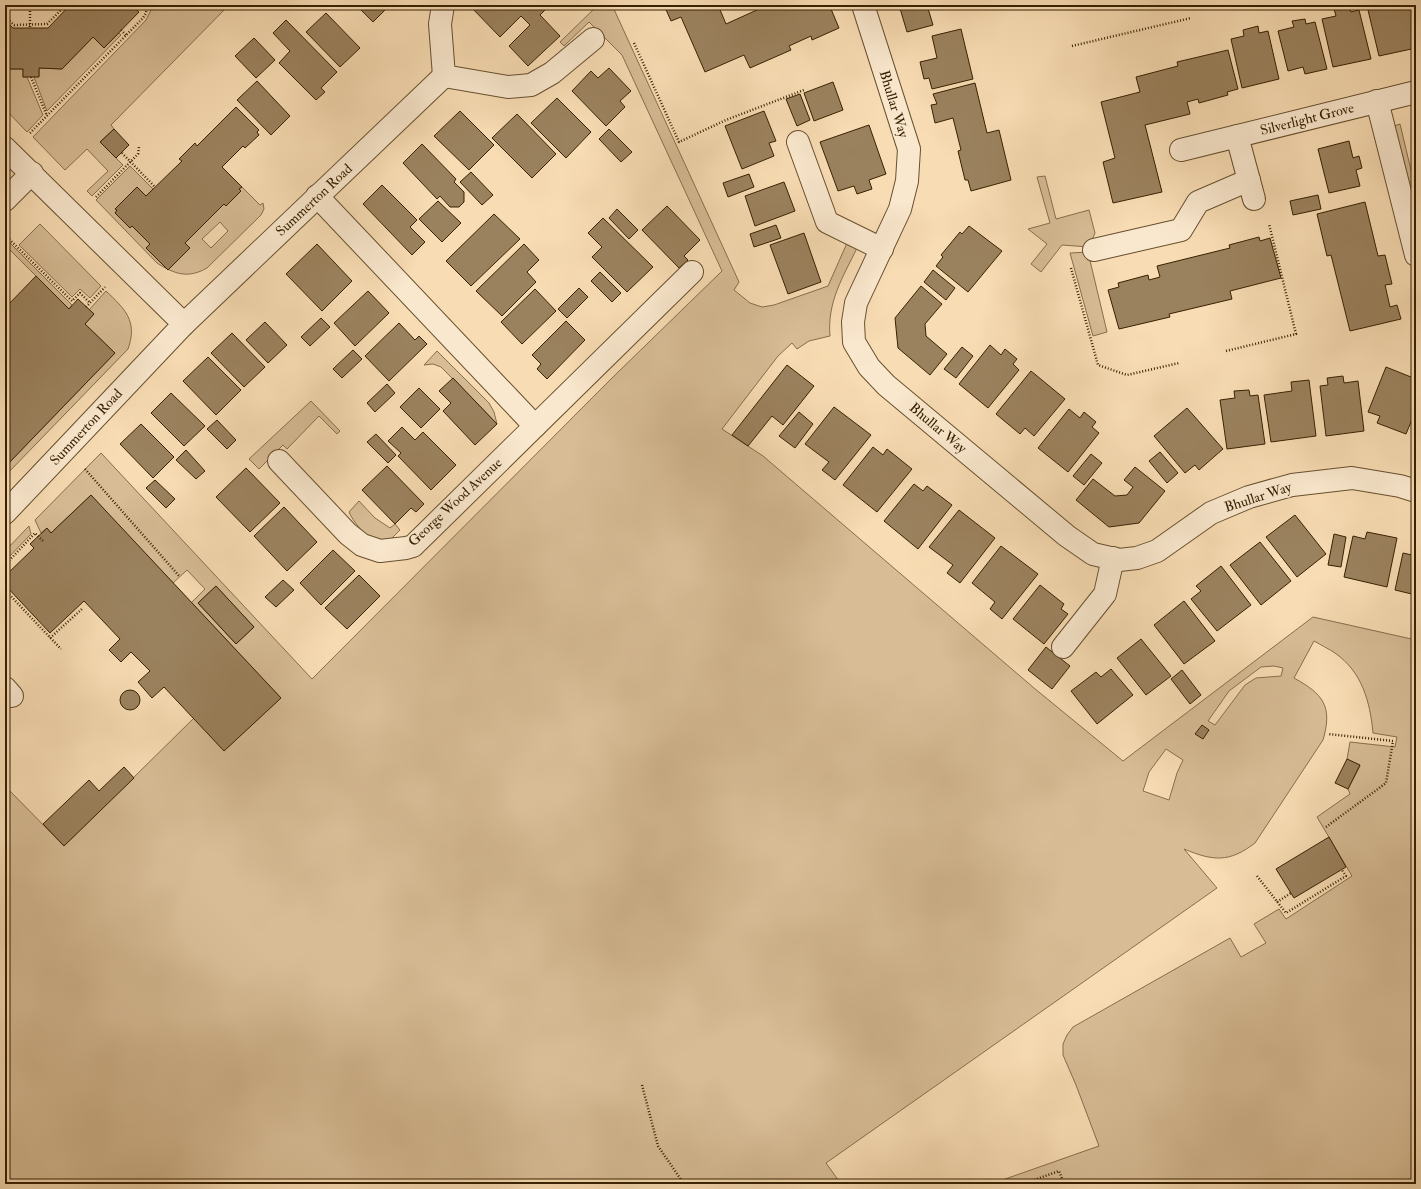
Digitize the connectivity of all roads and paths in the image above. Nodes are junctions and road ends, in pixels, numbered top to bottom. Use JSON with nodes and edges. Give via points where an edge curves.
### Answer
{"nodes":[{"id":1,"x":30,"y":5,"type":"edge"},
{"id":2,"x":66,"y":5,"type":"edge"},
{"id":3,"x":147,"y":5,"type":"edge"},
{"id":4,"x":864,"y":5,"type":"edge"},
{"id":5,"x":442,"y":15,"type":"edge"},
{"id":6,"x":5,"y":17,"type":"edge"},
{"id":7,"x":1191,"y":18,"type":"dead end"},
{"id":8,"x":30,"y":26,"type":"junction"},
{"id":9,"x":121,"y":30,"type":"dead end"},
{"id":10,"x":126,"y":35,"type":"junction"},
{"id":11,"x":593,"y":39,"type":"dead end"},
{"id":12,"x":634,"y":43,"type":"dead end"},
{"id":13,"x":1072,"y":46,"type":"dead end"},
{"id":14,"x":444,"y":76,"type":"junction"},
{"id":15,"x":31,"y":77,"type":"dead end"},
{"id":16,"x":804,"y":90,"type":"dead end"},
{"id":17,"x":1416,"y":92,"type":"edge"},
{"id":18,"x":1377,"y":101,"type":"junction"},
{"id":19,"x":47,"y":116,"type":"junction"},
{"id":20,"x":40,"y":123,"type":"dead end"},
{"id":21,"x":1237,"y":136,"type":"junction"},
{"id":22,"x":798,"y":142,"type":"dead end"},
{"id":23,"x":139,"y":147,"type":"dead end"},
{"id":24,"x":5,"y":148,"type":"edge"},
{"id":25,"x":1181,"y":150,"type":"dead end"},
{"id":26,"x":122,"y":152,"type":"dead end"},
{"id":27,"x":130,"y":162,"type":"junction"},
{"id":28,"x":32,"y":173,"type":"junction"},
{"id":29,"x":155,"y":187,"type":"dead end"},
{"id":30,"x":317,"y":196,"type":"junction"},
{"id":31,"x":94,"y":198,"type":"dead end"},
{"id":32,"x":5,"y":200,"type":"edge"},
{"id":33,"x":1268,"y":220,"type":"dead end"},
{"id":34,"x":5,"y":235,"type":"edge"},
{"id":35,"x":882,"y":249,"type":"junction"},
{"id":36,"x":1094,"y":250,"type":"dead end"},
{"id":37,"x":1416,"y":255,"type":"edge"},
{"id":38,"x":1070,"y":266,"type":"dead end"},
{"id":39,"x":692,"y":272,"type":"dead end"},
{"id":40,"x":107,"y":286,"type":"dead end"},
{"id":41,"x":90,"y":303,"type":"junction"},
{"id":42,"x":86,"y":307,"type":"dead end"},
{"id":43,"x":184,"y":324,"type":"junction"},
{"id":44,"x":1226,"y":350,"type":"dead end"},
{"id":45,"x":1179,"y":363,"type":"dead end"},
{"id":46,"x":535,"y":426,"type":"junction"},
{"id":47,"x":66,"y":448,"type":"junction"},
{"id":48,"x":279,"y":461,"type":"dead end"},
{"id":49,"x":1416,"y":491,"type":"edge"},
{"id":50,"x":5,"y":513,"type":"edge"},
{"id":51,"x":43,"y":541,"type":"dead end"},
{"id":52,"x":1113,"y":558,"type":"junction"},
{"id":53,"x":5,"y":565,"type":"edge"},
{"id":54,"x":180,"y":577,"type":"dead end"},
{"id":55,"x":5,"y":590,"type":"edge"},
{"id":56,"x":83,"y":608,"type":"dead end"},
{"id":57,"x":50,"y":638,"type":"junction"},
{"id":58,"x":1063,"y":647,"type":"dead end"},
{"id":59,"x":61,"y":650,"type":"dead end"},
{"id":60,"x":1328,"y":734,"type":"dead end"},
{"id":61,"x":1326,"y":827,"type":"dead end"},
{"id":62,"x":1342,"y":870,"type":"dead end"},
{"id":63,"x":1257,"y":876,"type":"dead end"},
{"id":64,"x":1291,"y":893,"type":"dead end"},
{"id":65,"x":1277,"y":902,"type":"junction"},
{"id":66,"x":642,"y":1085,"type":"dead end"},
{"id":67,"x":684,"y":1184,"type":"edge"},
{"id":68,"x":1023,"y":1184,"type":"edge"},
{"id":69,"x":1064,"y":1184,"type":"edge"}],
"edges":[{"from":1,"to":8,"type":"path"},
{"from":2,"to":8,"type":"path","via":[[47,24]]},
{"from":3,"to":10,"type":"path","via":[[146,13]]},
{"from":4,"to":35,"type":"street","name":"Bhullar Way","via":[[909,149],[907,181],[900,209]]},
{"from":5,"to":14,"type":"street"},
{"from":6,"to":8,"type":"path","via":[[14,25]]},
{"from":7,"to":13,"type":"path"},
{"from":9,"to":10,"type":"path"},
{"from":10,"to":19,"type":"path"},
{"from":11,"to":14,"type":"street","via":[[552,73],[531,85],[508,87]]},
{"from":12,"to":16,"type":"path","via":[[679,142],[726,120]]},
{"from":14,"to":30,"type":"street","name":"Summerton Road"},
{"from":15,"to":19,"type":"path"},
{"from":17,"to":18,"type":"street","name":"Silverlight Grove"},
{"from":18,"to":21,"type":"street","name":"Silverlight Grove"},
{"from":18,"to":37,"type":"street"},
{"from":19,"to":20,"type":"path"},
{"from":21,"to":25,"type":"street","name":"Silverlight Grove"},
{"from":21,"to":36,"type":"street","via":[[1251,190],[1198,202],[1181,230]]},
{"from":22,"to":35,"type":"street","via":[[827,222]]},
{"from":23,"to":27,"type":"path","via":[[138,154]]},
{"from":24,"to":28,"type":"street"},
{"from":26,"to":27,"type":"path"},
{"from":27,"to":29,"type":"path"},
{"from":27,"to":31,"type":"path"},
{"from":28,"to":32,"type":"street"},
{"from":28,"to":43,"type":"street"},
{"from":30,"to":43,"type":"street","name":"Summerton Road"},
{"from":30,"to":46,"type":"street"},
{"from":33,"to":44,"type":"path","via":[[1296,334]]},
{"from":34,"to":41,"type":"path","via":[[72,301],[80,293]]},
{"from":35,"to":52,"type":"street","name":"Bhullar Way","via":[[856,303],[854,342],[869,367],[886,385],[1067,536],[1093,554]]},
{"from":38,"to":45,"type":"path","via":[[1098,365],[1127,375]]},
{"from":39,"to":46,"type":"street","name":"George Wood Avenue"},
{"from":40,"to":41,"type":"path"},
{"from":41,"to":42,"type":"path"},
{"from":43,"to":47,"type":"street","name":"Summerton Road"},
{"from":46,"to":48,"type":"street","name":"George Wood Avenue","via":[[413,546],[406,548],[380,551],[362,545],[348,534]]},
{"from":47,"to":50,"type":"street","name":"Summerton Road"},
{"from":47,"to":54,"type":"path"},
{"from":49,"to":52,"type":"street","name":"Bhullar Way","via":[[1352,478],[1292,485],[1250,497],[1211,513],[1157,551],[1137,558]]},
{"from":51,"to":53,"type":"path","via":[[35,533]]},
{"from":52,"to":58,"type":"street","via":[[1105,594]]},
{"from":55,"to":57,"type":"path"},
{"from":56,"to":57,"type":"path"},
{"from":57,"to":59,"type":"path"},
{"from":60,"to":61,"type":"path","via":[[1393,741],[1386,783]]},
{"from":62,"to":65,"type":"path","via":[[1346,876],[1286,914]]},
{"from":63,"to":65,"type":"path"},
{"from":64,"to":65,"type":"path"},
{"from":66,"to":67,"type":"path","via":[[658,1146]]},
{"from":68,"to":69,"type":"path","via":[[1059,1171]]}]}
